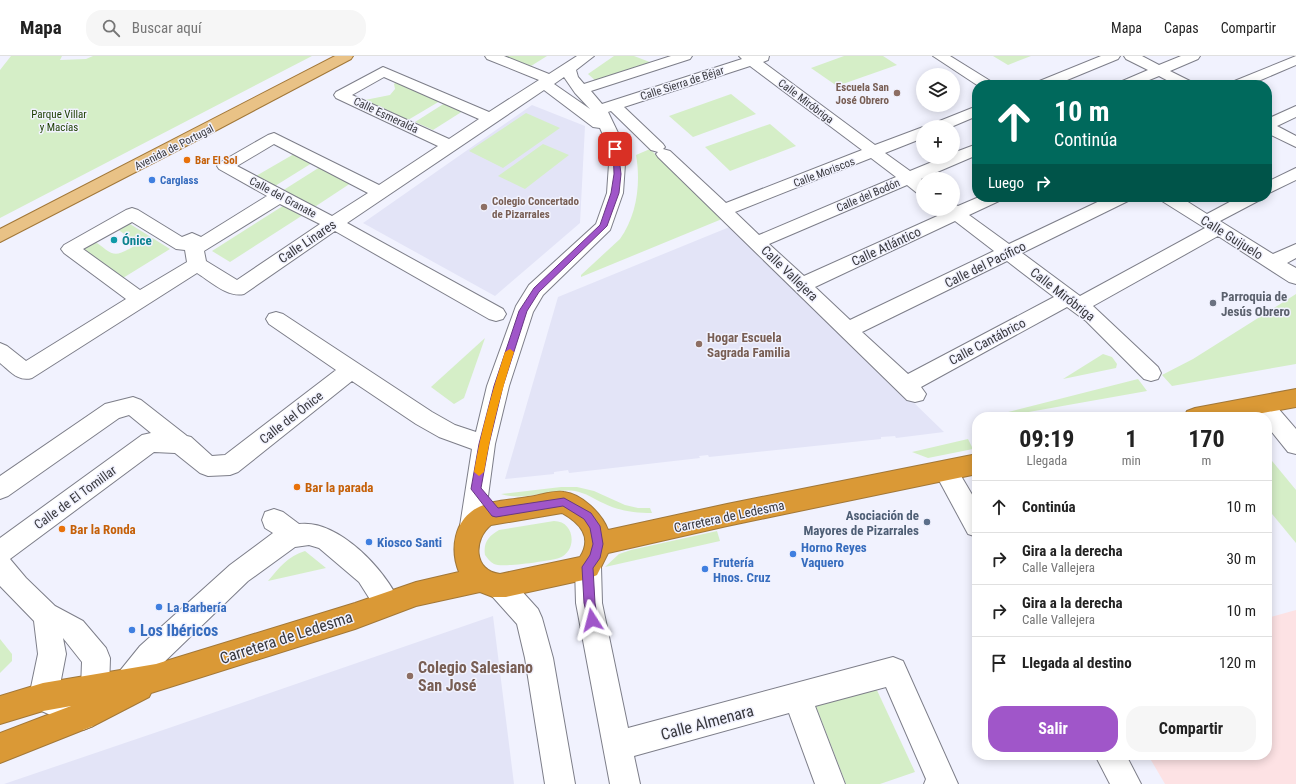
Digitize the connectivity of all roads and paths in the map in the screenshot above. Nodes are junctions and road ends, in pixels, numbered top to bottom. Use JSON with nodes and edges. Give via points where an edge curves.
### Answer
{"nodes":[{"id":1,"x":346,"y":56,"type":"edge"},
{"id":2,"x":492,"y":56,"type":"edge"},
{"id":3,"x":686,"y":56,"type":"edge"},
{"id":4,"x":940,"y":56,"type":"edge"},
{"id":5,"x":1113,"y":56,"type":"edge"},
{"id":6,"x":1130,"y":56,"type":"edge"},
{"id":7,"x":1193,"y":56,"type":"edge"},
{"id":8,"x":582,"y":57,"type":"edge"},
{"id":9,"x":755,"y":57,"type":"edge"},
{"id":10,"x":1296,"y":60,"type":"edge"},
{"id":11,"x":568,"y":68,"type":"junction"},
{"id":12,"x":1159,"y":71,"type":"junction"},
{"id":13,"x":978,"y":80,"type":"edge"},
{"id":14,"x":1054,"y":80,"type":"edge"},
{"id":15,"x":1137,"y":80,"type":"edge"},
{"id":16,"x":1176,"y":80,"type":"edge"},
{"id":17,"x":1250,"y":80,"type":"edge"},
{"id":18,"x":548,"y":82,"type":"junction"},
{"id":19,"x":580,"y":90,"type":"junction"},
{"id":20,"x":614,"y":106,"type":"junction"},
{"id":21,"x":598,"y":110,"type":"junction"},
{"id":22,"x":1296,"y":111,"type":"edge"},
{"id":23,"x":972,"y":113,"type":"edge"},
{"id":24,"x":490,"y":118,"type":"junction"},
{"id":25,"x":954,"y":120,"type":"edge"},
{"id":26,"x":1272,"y":123,"type":"edge"},
{"id":27,"x":1272,"y":129,"type":"edge"},
{"id":28,"x":916,"y":135,"type":"edge"},
{"id":29,"x":612,"y":138,"type":"junction"},
{"id":30,"x":1296,"y":142,"type":"edge"},
{"id":31,"x":450,"y":145,"type":"junction"},
{"id":32,"x":972,"y":150,"type":"edge"},
{"id":33,"x":874,"y":152,"type":"junction"},
{"id":34,"x":1296,"y":173,"type":"edge"},
{"id":35,"x":909,"y":178,"type":"junction"},
{"id":36,"x":916,"y":183,"type":"edge"},
{"id":37,"x":1272,"y":186,"type":"edge"},
{"id":38,"x":380,"y":192,"type":"junction"},
{"id":39,"x":280,"y":196,"type":"junction"},
{"id":40,"x":979,"y":202,"type":"edge"},
{"id":41,"x":1112,"y":202,"type":"edge"},
{"id":42,"x":1176,"y":202,"type":"edge"},
{"id":43,"x":1245,"y":202,"type":"edge"},
{"id":44,"x":960,"y":209,"type":"edge"},
{"id":45,"x":725,"y":210,"type":"junction"},
{"id":46,"x":943,"y":216,"type":"edge"},
{"id":47,"x":960,"y":216,"type":"edge"},
{"id":48,"x":334,"y":223,"type":"junction"},
{"id":49,"x":1213,"y":225,"type":"junction"},
{"id":50,"x":0,"y":236,"type":"edge"},
{"id":51,"x":192,"y":239,"type":"junction"},
{"id":52,"x":758,"y":242,"type":"junction"},
{"id":53,"x":1296,"y":250,"type":"edge"},
{"id":54,"x":1009,"y":253,"type":"junction"},
{"id":55,"x":1273,"y":262,"type":"junction"},
{"id":56,"x":197,"y":264,"type":"junction"},
{"id":57,"x":1296,"y":277,"type":"edge"},
{"id":58,"x":802,"y":285,"type":"junction"},
{"id":59,"x":140,"y":300,"type":"junction"},
{"id":60,"x":1074,"y":301,"type":"junction"},
{"id":61,"x":496,"y":314,"type":"dead end"},
{"id":62,"x":276,"y":319,"type":"dead end"},
{"id":63,"x":848,"y":330,"type":"junction"},
{"id":64,"x":0,"y":351,"type":"edge"},
{"id":65,"x":351,"y":370,"type":"junction"},
{"id":66,"x":1151,"y":373,"type":"dead end"},
{"id":67,"x":910,"y":390,"type":"joint"},
{"id":68,"x":1296,"y":398,"type":"edge"},
{"id":69,"x":1262,"y":405,"type":"junction"},
{"id":70,"x":1223,"y":412,"type":"edge"},
{"id":71,"x":1268,"y":412,"type":"edge"},
{"id":72,"x":1272,"y":417,"type":"edge"},
{"id":73,"x":152,"y":432,"type":"junction"},
{"id":74,"x":484,"y":444,"type":"junction"},
{"id":75,"x":1296,"y":445,"type":"edge"},
{"id":76,"x":972,"y":465,"type":"edge"},
{"id":77,"x":946,"y":471,"type":"junction"},
{"id":78,"x":0,"y":489,"type":"edge"},
{"id":79,"x":476,"y":489,"type":"junction"},
{"id":80,"x":496,"y":513,"type":"junction"},
{"id":81,"x":972,"y":517,"type":"edge"},
{"id":82,"x":274,"y":520,"type":"dead end"},
{"id":83,"x":472,"y":526,"type":"junction"},
{"id":84,"x":295,"y":536,"type":"junction"},
{"id":85,"x":0,"y":552,"type":"edge"},
{"id":86,"x":593,"y":556,"type":"junction"},
{"id":87,"x":0,"y":567,"type":"edge"},
{"id":88,"x":483,"y":576,"type":"junction"},
{"id":89,"x":387,"y":603,"type":"junction"},
{"id":90,"x":46,"y":615,"type":"junction"},
{"id":91,"x":156,"y":678,"type":"junction"},
{"id":92,"x":129,"y":682,"type":"junction"},
{"id":93,"x":95,"y":689,"type":"junction"},
{"id":94,"x":43,"y":697,"type":"junction"},
{"id":95,"x":797,"y":697,"type":"junction"},
{"id":96,"x":0,"y":710,"type":"edge"},
{"id":97,"x":83,"y":716,"type":"junction"},
{"id":98,"x":617,"y":746,"type":"junction"},
{"id":99,"x":0,"y":748,"type":"edge"},
{"id":100,"x":1113,"y":760,"type":"edge"},
{"id":101,"x":560,"y":784,"type":"edge"},
{"id":102,"x":625,"y":784,"type":"edge"},
{"id":103,"x":830,"y":784,"type":"edge"},
{"id":104,"x":940,"y":784,"type":"edge"},
{"id":105,"x":1126,"y":784,"type":"edge"}],
"edges":[{"from":1,"to":50,"type":"main road","name":"Avenida de Portugal"},
{"from":2,"to":18,"type":"street"},
{"from":3,"to":19,"type":"street"},
{"from":4,"to":13,"type":"street"},
{"from":5,"to":14,"type":"street"},
{"from":6,"to":12,"type":"street"},
{"from":7,"to":12,"type":"street"},
{"from":8,"to":11,"type":"street","name":"Calle Linares"},
{"from":9,"to":20,"type":"street","name":"Calle Sierra de Béjar"},
{"from":9,"to":33,"type":"street","name":"Calle Miróbriga"},
{"from":10,"to":17,"type":"street"},
{"from":11,"to":18,"type":"street","name":"Calle Linares"},
{"from":11,"to":19,"type":"street","via":[[571,78]]},
{"from":12,"to":15,"type":"street"},
{"from":12,"to":16,"type":"street"},
{"from":18,"to":24,"type":"street","name":"Calle Linares"},
{"from":18,"to":29,"type":"street","via":[[558,96],[590,115]]},
{"from":19,"to":21,"type":"street"},
{"from":20,"to":21,"type":"street","name":"Calle Sierra de Béjar"},
{"from":20,"to":45,"type":"street","name":"Calle Vallejera"},
{"from":21,"to":29,"type":"street"},
{"from":22,"to":26,"type":"street"},
{"from":23,"to":25,"type":"street"},
{"from":24,"to":31,"type":"street","name":"Calle Linares"},
{"from":24,"to":31,"type":"street","name":"Calle Esmeralda","via":[[383,71],[341,95]]},
{"from":27,"to":30,"type":"street"},
{"from":28,"to":33,"type":"street","name":"Calle Moriscos"},
{"from":29,"to":74,"type":"street","via":[[618,174],[615,193],[604,226],[536,290],[523,311],[498,386]]},
{"from":31,"to":38,"type":"street","name":"Calle Linares"},
{"from":32,"to":35,"type":"street","name":"Calle del Bodón"},
{"from":33,"to":35,"type":"street","name":"Calle Miróbriga"},
{"from":33,"to":45,"type":"street","name":"Calle Moriscos"},
{"from":34,"to":37,"type":"street"},
{"from":35,"to":36,"type":"street","name":"Calle Miróbriga"},
{"from":35,"to":52,"type":"street","name":"Calle del Bodón"},
{"from":38,"to":39,"type":"street","name":"Calle del Granate","via":[[274,138],[225,166]]},
{"from":38,"to":48,"type":"street","name":"Calle Linares"},
{"from":39,"to":48,"type":"street","name":"Calle del Granate"},
{"from":39,"to":51,"type":"street","via":[[200,246]]},
{"from":40,"to":44,"type":"street","name":"Calle Atlántico"},
{"from":41,"to":54,"type":"street","name":"Calle del Pacífico"},
{"from":42,"to":49,"type":"street","name":"Calle Guijuelo"},
{"from":43,"to":49,"type":"street","name":"Calle Cantábrico"},
{"from":45,"to":52,"type":"street","name":"Calle Vallejera"},
{"from":46,"to":58,"type":"street","name":"Calle Atlántico"},
{"from":47,"to":54,"type":"street","name":"Calle Miróbriga"},
{"from":48,"to":56,"type":"street","name":"Calle Linares","via":[[236,289]]},
{"from":48,"to":61,"type":"street","name":"Calle del Granate"},
{"from":49,"to":55,"type":"street","name":"Calle Guijuelo"},
{"from":49,"to":60,"type":"street","name":"Calle Cantábrico"},
{"from":51,"to":56,"type":"street"},
{"from":51,"to":59,"type":"street","via":[[182,245],[132,214],[70,249]]},
{"from":52,"to":58,"type":"street","name":"Calle Vallejera"},
{"from":53,"to":55,"type":"street"},
{"from":54,"to":60,"type":"street","name":"Calle Miróbriga"},
{"from":54,"to":63,"type":"street","name":"Calle del Pacífico"},
{"from":55,"to":57,"type":"street","name":"Calle Guijuelo"},
{"from":56,"to":59,"type":"street"},
{"from":58,"to":63,"type":"street","name":"Calle Vallejera"},
{"from":59,"to":64,"type":"street","via":[[25,372]]},
{"from":60,"to":66,"type":"street","name":"Calle Miróbriga","via":[[1119,340]]},
{"from":60,"to":67,"type":"street","name":"Calle Cantábrico"},
{"from":62,"to":65,"type":"street"},
{"from":63,"to":67,"type":"street","name":"Calle Vallejera"},
{"from":65,"to":73,"type":"street","name":"Calle del Ónice","via":[[230,465],[208,466],[183,444]]},
{"from":65,"to":74,"type":"street","via":[[447,431]]},
{"from":68,"to":69,"type":"highway"},
{"from":69,"to":70,"type":"highway"},
{"from":69,"to":71,"type":"street"},
{"from":72,"to":75,"type":"street"},
{"from":73,"to":78,"type":"street","via":[[133,406],[113,410]]},
{"from":73,"to":85,"type":"street","name":"Calle de El Tomillar"},
{"from":74,"to":79,"type":"street"},
{"from":76,"to":77,"type":"highway","name":"Carretera de Ledesma"},
{"from":77,"to":81,"type":"street"},
{"from":77,"to":86,"type":"highway","name":"Carretera de Ledesma","via":[[733,514]]},
{"from":79,"to":80,"type":"street"},
{"from":79,"to":83,"type":"street"},
{"from":80,"to":83,"type":"highway","via":[[486,515]]},
{"from":80,"to":86,"type":"highway","via":[[564,502],[588,516],[595,526]]},
{"from":82,"to":84,"type":"street"},
{"from":83,"to":88,"type":"highway","via":[[466,549]]},
{"from":84,"to":89,"type":"street","via":[[309,534],[327,540],[368,574]]},
{"from":84,"to":92,"type":"street","via":[[283,540],[239,573],[150,656]]},
{"from":86,"to":88,"type":"highway","name":"Carretera de Ledesma"},
{"from":86,"to":98,"type":"street","via":[[589,603]]},
{"from":87,"to":90,"type":"street"},
{"from":88,"to":89,"type":"highway","name":"Carretera de Ledesma"},
{"from":88,"to":101,"type":"street","via":[[529,618],[540,658]]},
{"from":89,"to":91,"type":"highway","name":"Carretera de Ledesma","via":[[355,616]]},
{"from":90,"to":93,"type":"street","via":[[74,630],[96,658]]},
{"from":90,"to":94,"type":"street","via":[[52,654]]},
{"from":91,"to":92,"type":"highway","name":"Carretera de Ledesma"},
{"from":91,"to":97,"type":"highway","name":"Carretera de Ledesma"},
{"from":92,"to":93,"type":"highway","name":"Carretera de Ledesma"},
{"from":93,"to":94,"type":"highway","name":"Carretera de Ledesma"},
{"from":93,"to":97,"type":"street"},
{"from":94,"to":96,"type":"highway","name":"Carretera de Ledesma"},
{"from":94,"to":97,"type":"street"},
{"from":95,"to":98,"type":"street","name":"Calle Almenara"},
{"from":95,"to":103,"type":"street"},
{"from":95,"to":104,"type":"street","name":"Calle Almenara","via":[[893,671],[943,783]]},
{"from":97,"to":99,"type":"highway","name":"Carretera de Ledesma"},
{"from":98,"to":102,"type":"street"},
{"from":100,"to":105,"type":"street"}]}
